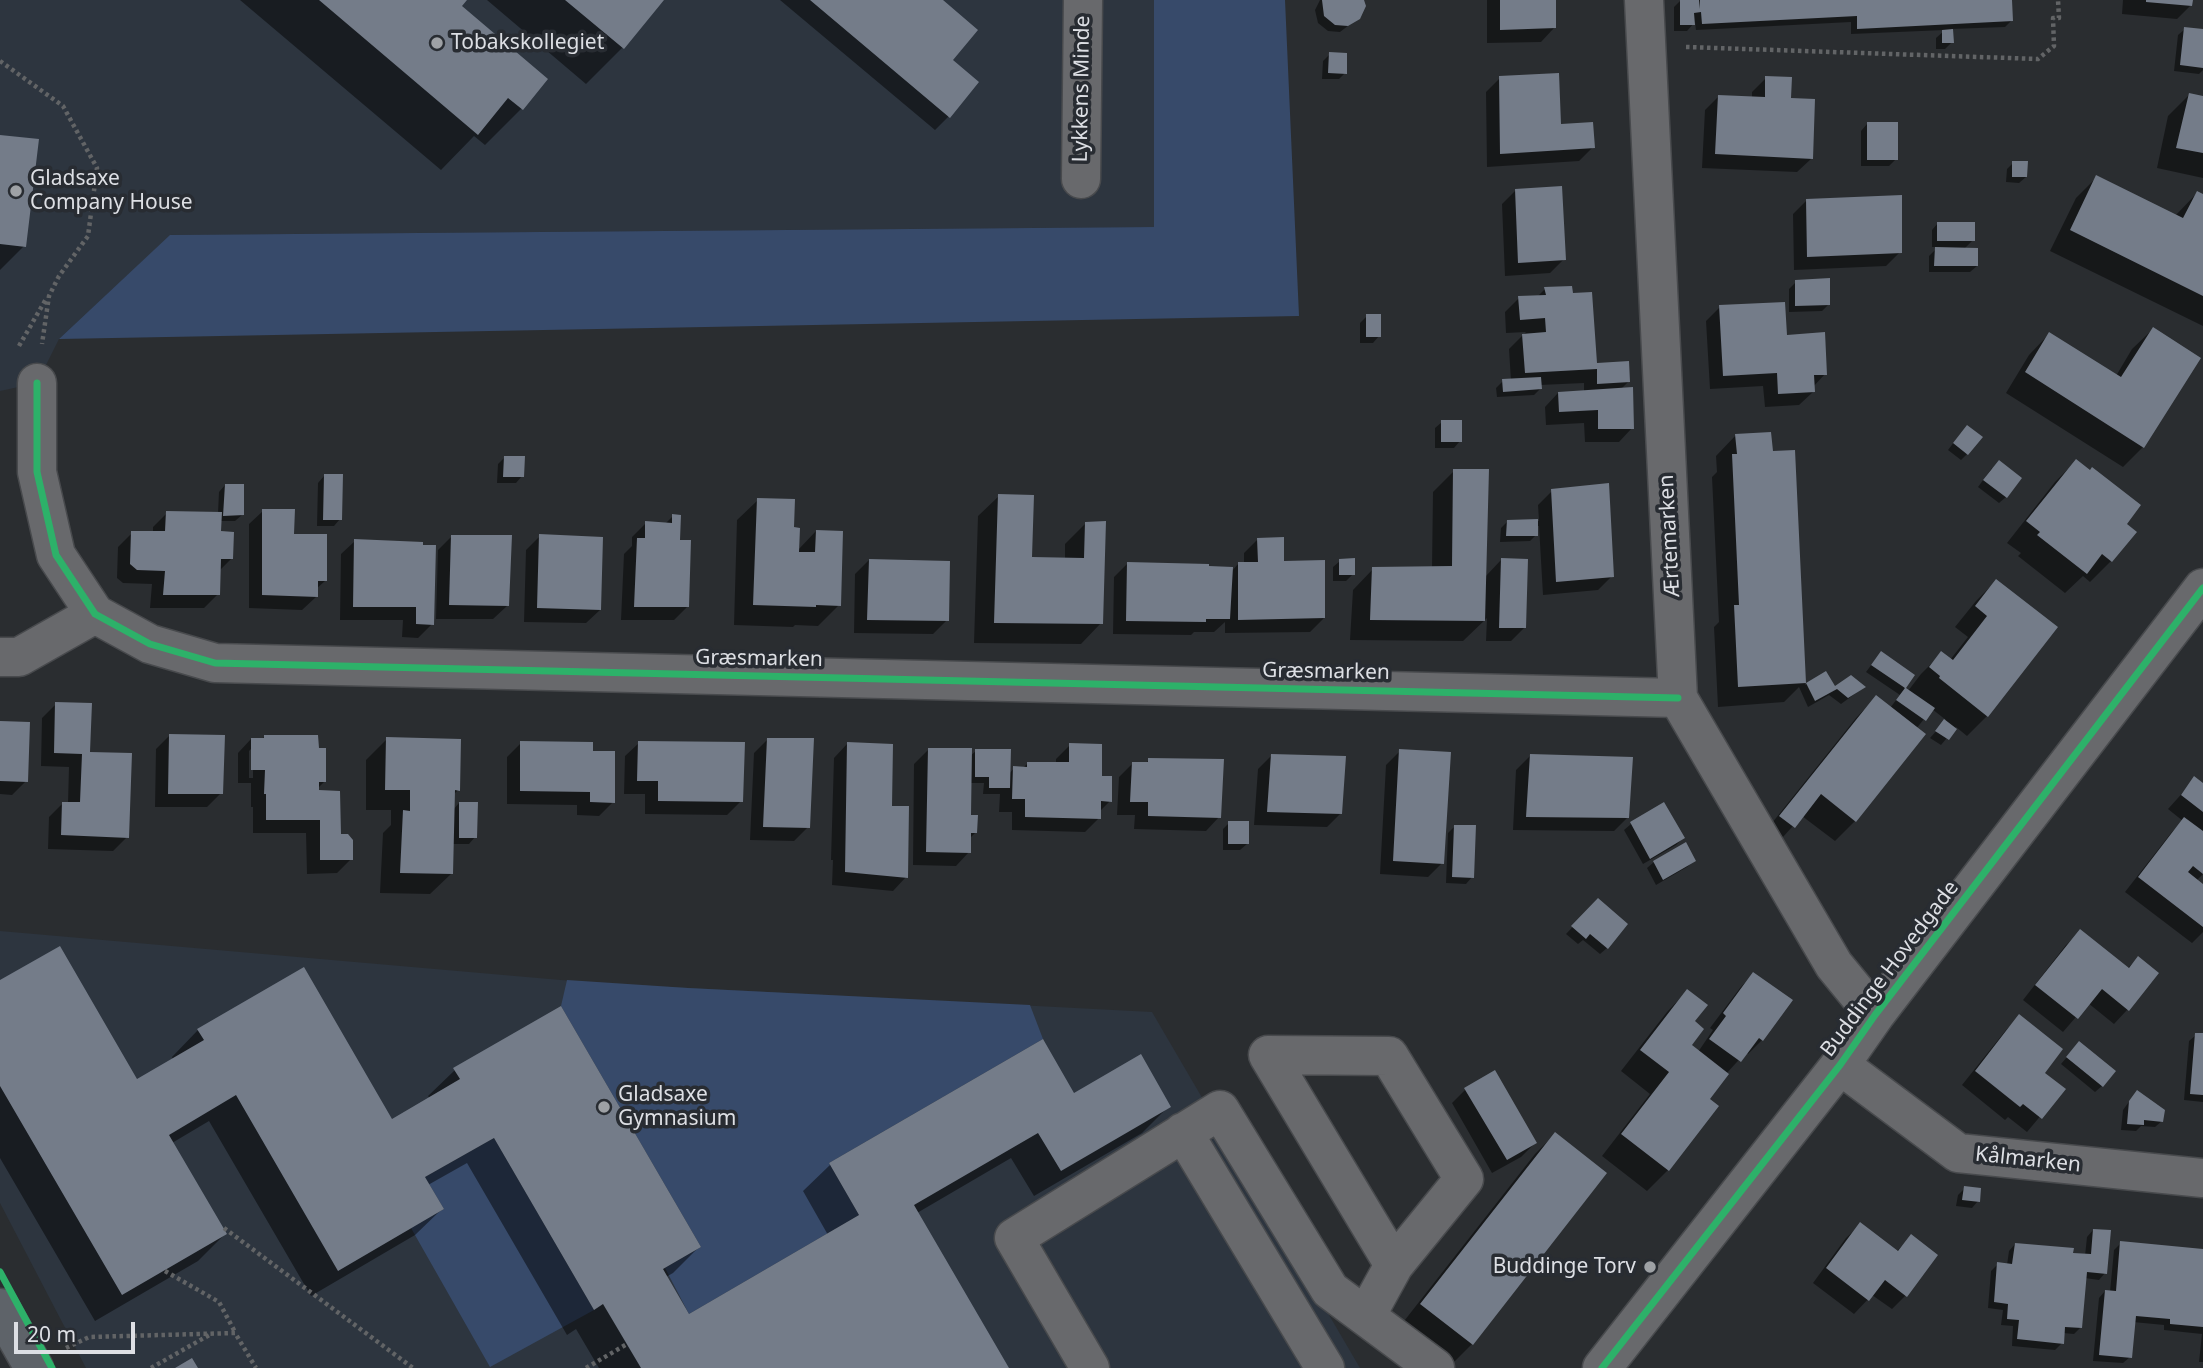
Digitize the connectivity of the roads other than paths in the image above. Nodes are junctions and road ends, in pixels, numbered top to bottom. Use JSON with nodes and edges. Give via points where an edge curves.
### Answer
{"nodes":[{"id":1,"x":1083,"y":0,"type":"edge"},
{"id":2,"x":1644,"y":0,"type":"edge"},
{"id":3,"x":1081,"y":179,"type":"dead end"},
{"id":4,"x":37,"y":383,"type":"road end"},
{"id":5,"x":2203,"y":588,"type":"edge"},
{"id":6,"x":95,"y":614,"type":"junction"},
{"id":7,"x":0,"y":657,"type":"edge"},
{"id":8,"x":1678,"y":698,"type":"junction"},
{"id":9,"x":1875,"y":1015,"type":"junction"},
{"id":10,"x":1840,"y":1065,"type":"junction"},
{"id":11,"x":1183,"y":1132,"type":"junction"},
{"id":12,"x":2203,"y":1178,"type":"edge"},
{"id":13,"x":1394,"y":1265,"type":"junction"},
{"id":14,"x":0,"y":1308,"type":"edge"},
{"id":15,"x":1366,"y":1316,"type":"junction"},
{"id":16,"x":46,"y":1360,"type":"edge"},
{"id":17,"x":1090,"y":1368,"type":"edge"},
{"id":18,"x":1325,"y":1368,"type":"edge"},
{"id":19,"x":1435,"y":1368,"type":"edge"},
{"id":20,"x":1602,"y":1368,"type":"edge"}],
"edges":[{"from":1,"to":3,"type":"street","name":"Lykkens Minde"},
{"from":2,"to":8,"type":"street","name":"Ærtemarken"},
{"from":4,"to":6,"type":"street","name":"Græsmarken","via":[[37,472],[56,555]]},
{"from":5,"to":9,"type":"street","name":"Buddinge Hovedgade"},
{"from":6,"to":7,"type":"street","via":[[19,657]]},
{"from":6,"to":8,"type":"street","name":"Græsmarken","via":[[150,645],[215,663]]},
{"from":8,"to":9,"type":"street","name":"Ærtemarken","via":[[1834,965]]},
{"from":9,"to":10,"type":"street","name":"Buddinge Hovedgade"},
{"from":10,"to":12,"type":"street","name":"Kålmarken","via":[[1958,1153]]},
{"from":10,"to":20,"type":"street","name":"Buddinge Hovedgade"},
{"from":11,"to":15,"type":"street","via":[[1220,1110],[1330,1290]]},
{"from":11,"to":17,"type":"street","via":[[1014,1238]]},
{"from":11,"to":18,"type":"street"},
{"from":13,"to":13,"type":"street","via":[[1464,1180],[1389,1056],[1268,1055]]},
{"from":13,"to":15,"type":"street"},
{"from":14,"to":16,"type":"main road"},
{"from":15,"to":19,"type":"street"}]}
